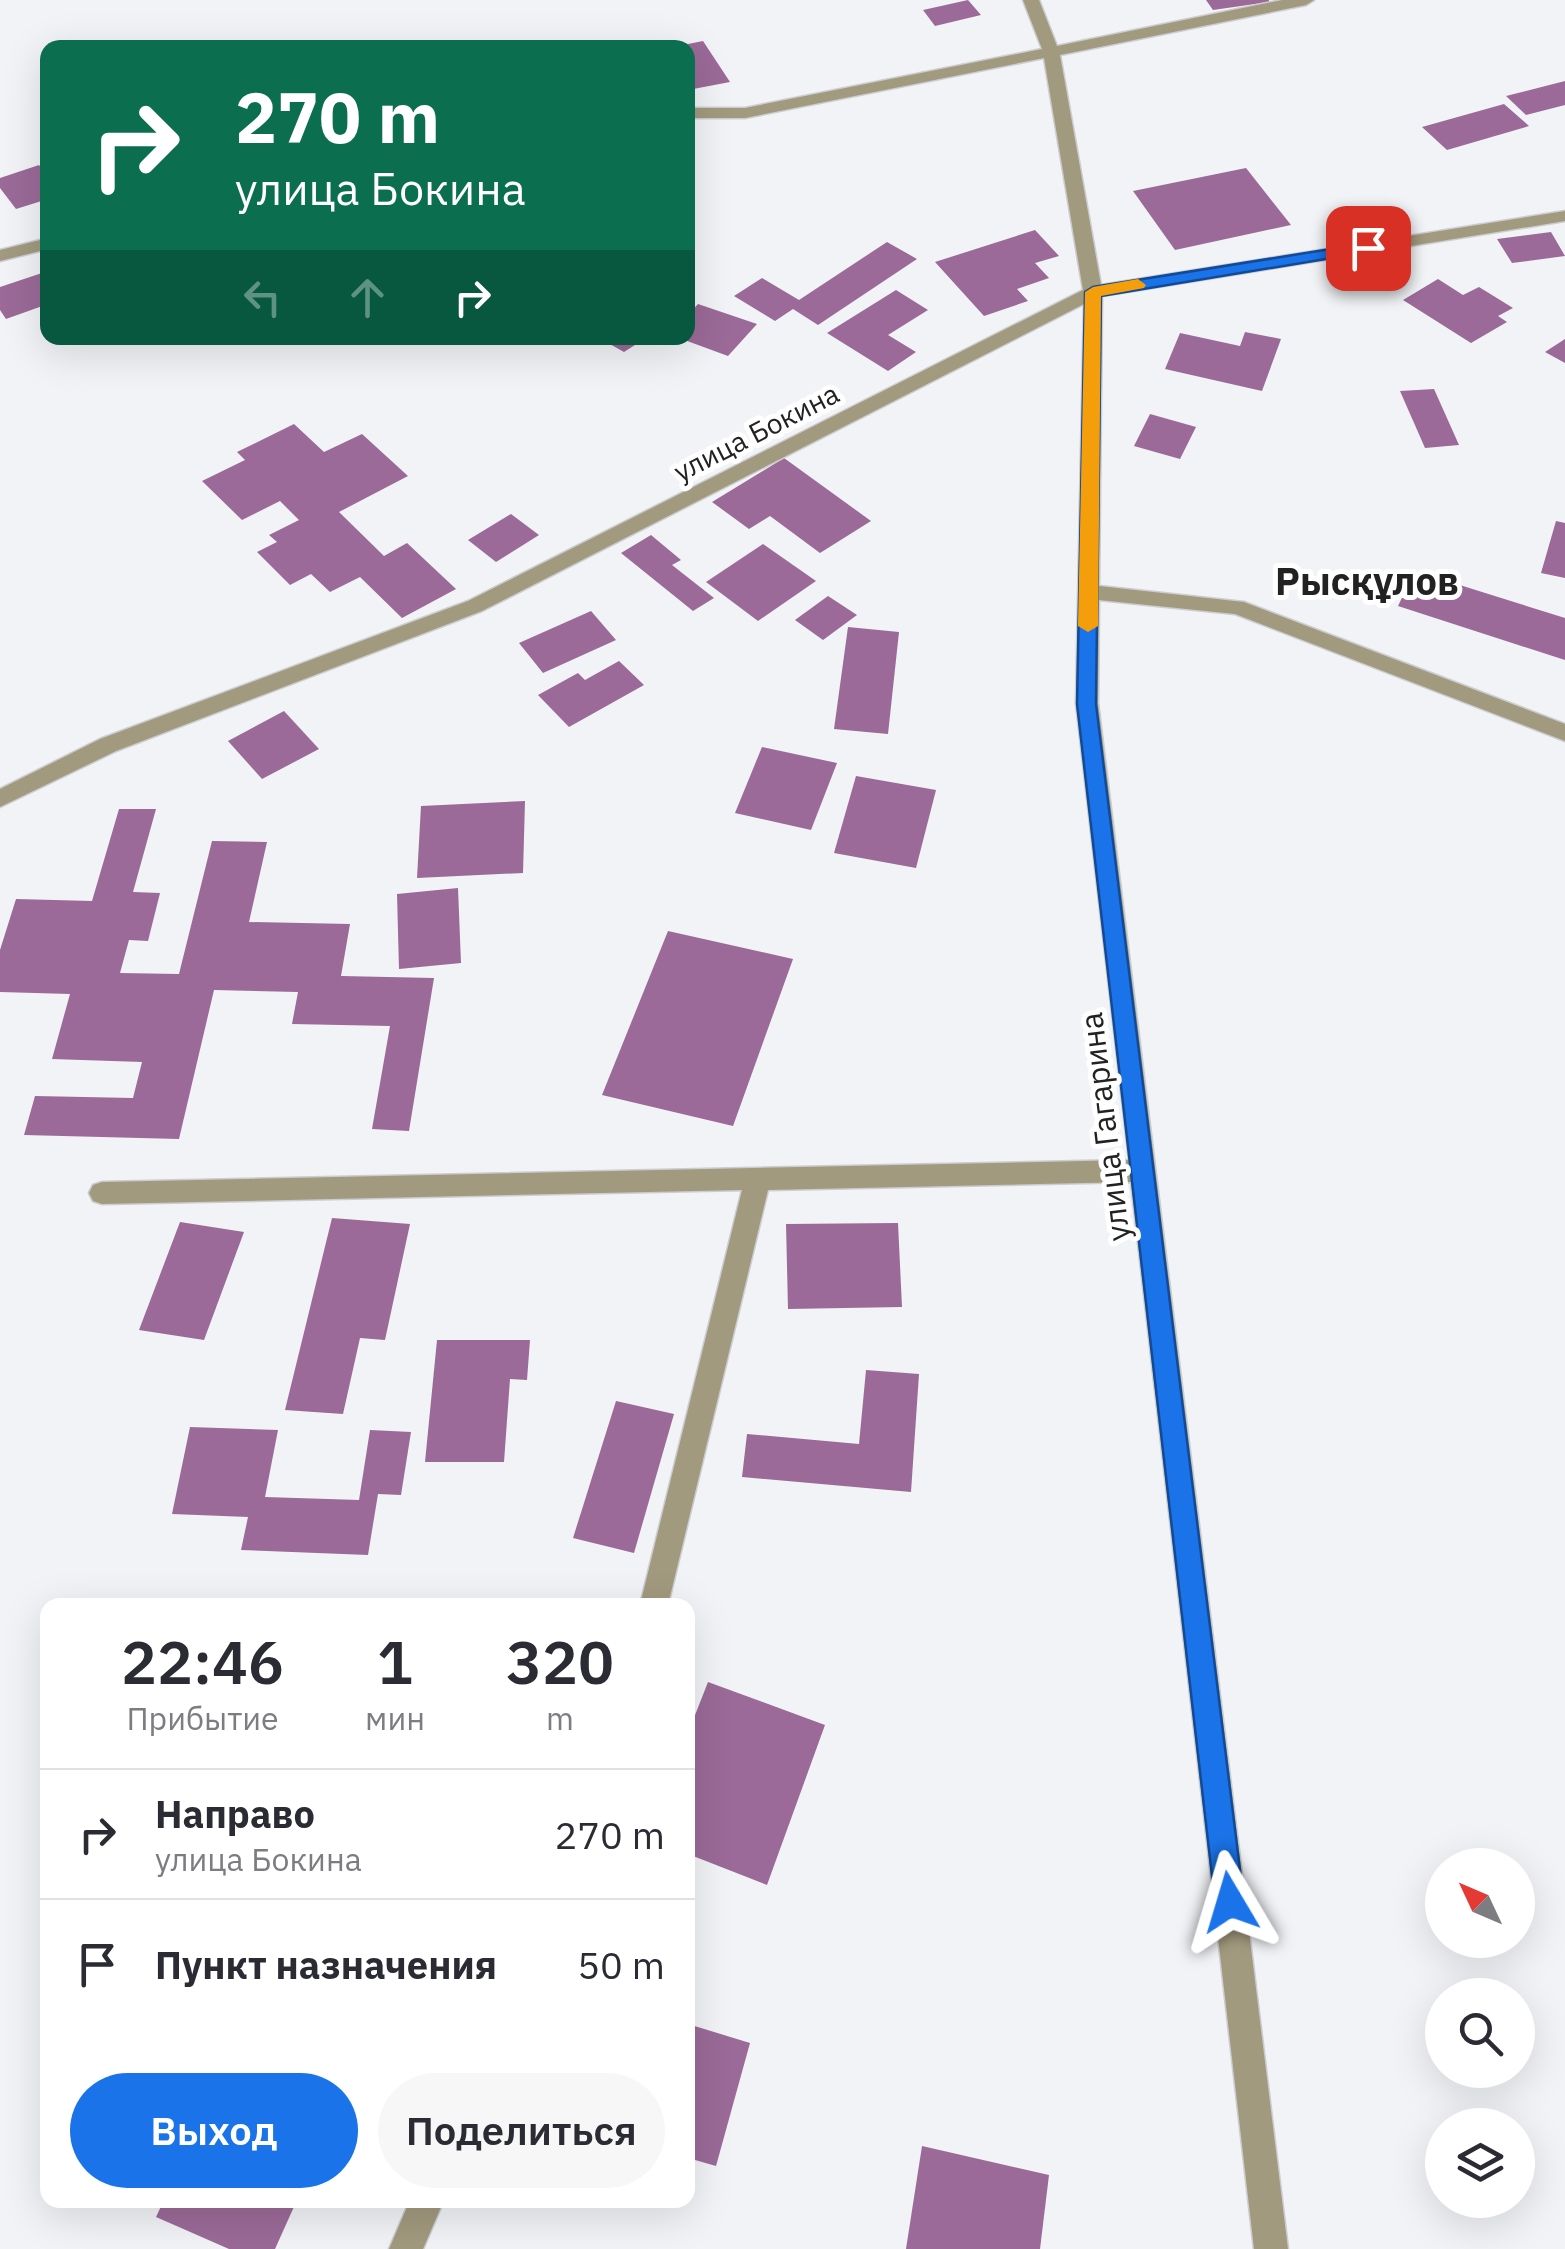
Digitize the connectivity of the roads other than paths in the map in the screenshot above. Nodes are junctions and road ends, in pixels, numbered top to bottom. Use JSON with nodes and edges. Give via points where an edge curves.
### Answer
{"nodes":[{"id":1,"x":1030,"y":0,"type":"edge"},
{"id":2,"x":1306,"y":0,"type":"edge"},
{"id":3,"x":1050,"y":50,"type":"junction"},
{"id":4,"x":695,"y":113,"type":"edge"},
{"id":5,"x":1565,"y":216,"type":"edge"},
{"id":6,"x":40,"y":245,"type":"edge"},
{"id":7,"x":0,"y":256,"type":"edge"},
{"id":8,"x":1093,"y":292,"type":"junction"},
{"id":9,"x":1089,"y":592,"type":"junction"},
{"id":10,"x":1565,"y":732,"type":"edge"},
{"id":11,"x":0,"y":799,"type":"edge"},
{"id":12,"x":1142,"y":1170,"type":"junction"},
{"id":13,"x":758,"y":1179,"type":"junction"},
{"id":14,"x":102,"y":1193,"type":"dead end"},
{"id":15,"x":656,"y":1598,"type":"edge"},
{"id":16,"x":424,"y":2208,"type":"edge"},
{"id":17,"x":406,"y":2249,"type":"edge"},
{"id":18,"x":1271,"y":2249,"type":"edge"}],
"edges":[{"from":1,"to":3,"type":"street","name":"улица Гагарина"},
{"from":2,"to":3,"type":"street"},
{"from":3,"to":4,"type":"street","via":[[745,112]]},
{"from":3,"to":8,"type":"street","name":"улица Гагарина"},
{"from":5,"to":8,"type":"street","name":"улица Бокина"},
{"from":6,"to":7,"type":"street"},
{"from":8,"to":9,"type":"street","name":"улица Гагарина"},
{"from":8,"to":11,"type":"street","name":"улица Бокина","via":[[475,606],[108,745]]},
{"from":9,"to":10,"type":"street","via":[[1237,607]]},
{"from":9,"to":12,"type":"street","name":"улица Гагарина","via":[[1086,704]]},
{"from":12,"to":13,"type":"street"},
{"from":12,"to":18,"type":"street","name":"улица Гагарина"},
{"from":13,"to":14,"type":"street"},
{"from":13,"to":15,"type":"street"},
{"from":16,"to":17,"type":"street"}]}
